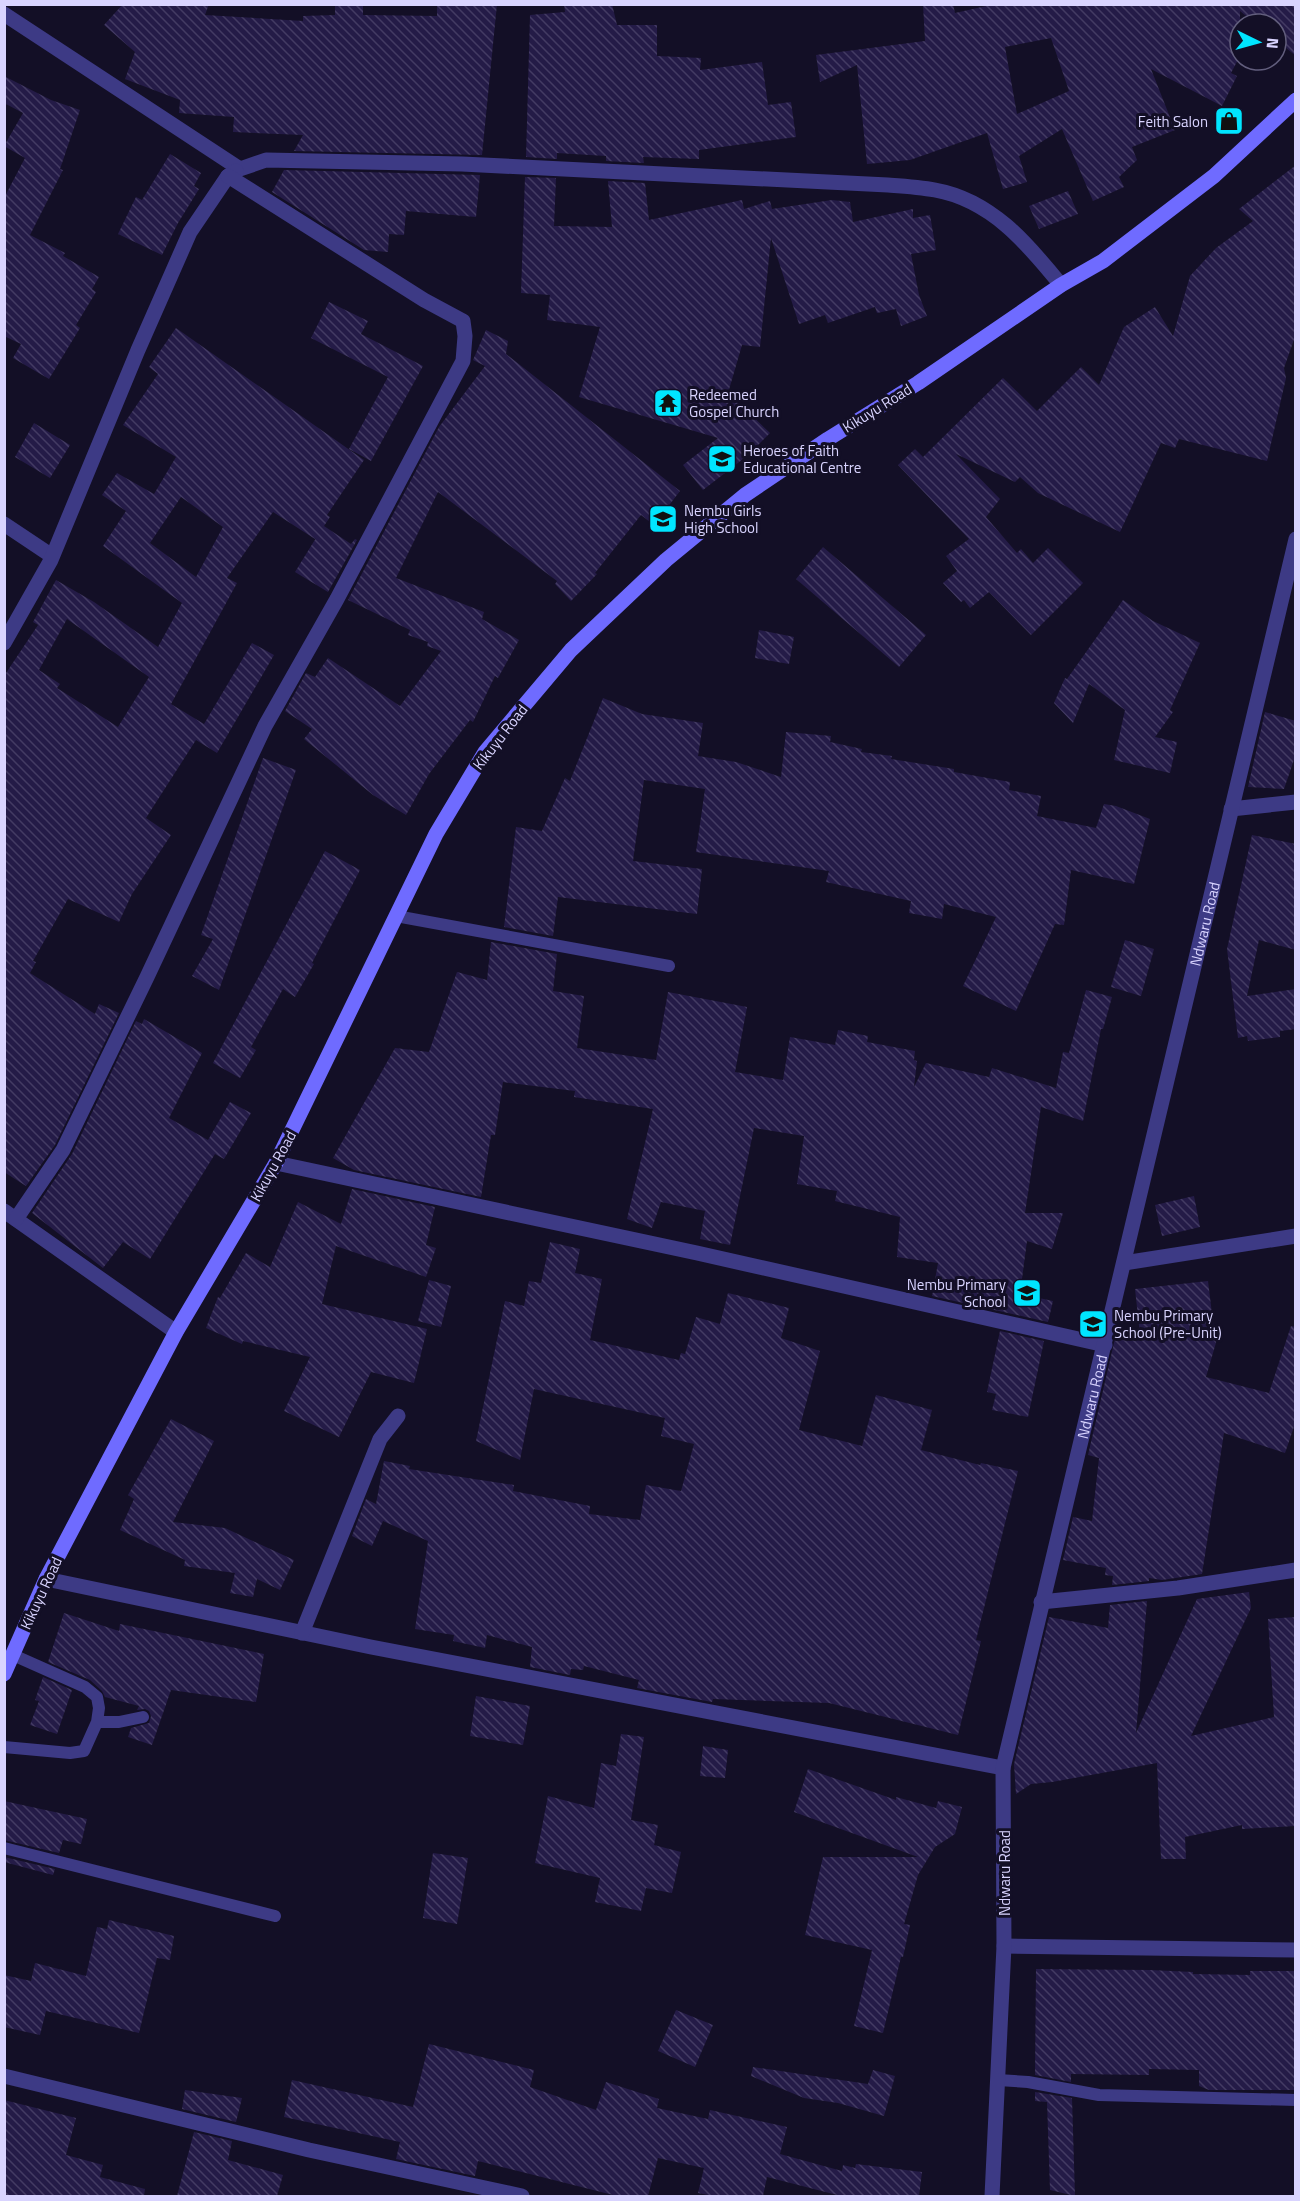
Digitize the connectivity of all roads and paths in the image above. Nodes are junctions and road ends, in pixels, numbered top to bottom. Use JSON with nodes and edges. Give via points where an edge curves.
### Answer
{"nodes":[{"id":1,"x":4,"y":14,"type":"edge"},
{"id":2,"x":1296,"y":100,"type":"edge"},
{"id":3,"x":234,"y":172,"type":"junction"},
{"id":4,"x":1061,"y":285,"type":"junction"},
{"id":5,"x":4,"y":524,"type":"edge"},
{"id":6,"x":1296,"y":539,"type":"edge"},
{"id":7,"x":52,"y":556,"type":"junction"},
{"id":8,"x":4,"y":643,"type":"edge"},
{"id":9,"x":1296,"y":802,"type":"edge"},
{"id":10,"x":1232,"y":810,"type":"junction"},
{"id":11,"x":396,"y":916,"type":"junction"},
{"id":12,"x":669,"y":966,"type":"dead end"},
{"id":13,"x":276,"y":1163,"type":"junction"},
{"id":14,"x":10,"y":1215,"type":"edge"},
{"id":15,"x":1296,"y":1236,"type":"edge"},
{"id":16,"x":1124,"y":1263,"type":"junction"},
{"id":17,"x":176,"y":1332,"type":"junction"},
{"id":18,"x":1105,"y":1345,"type":"junction"},
{"id":19,"x":398,"y":1416,"type":"dead end"},
{"id":20,"x":1296,"y":1570,"type":"edge"},
{"id":21,"x":46,"y":1579,"type":"junction"},
{"id":22,"x":1041,"y":1602,"type":"junction"},
{"id":23,"x":302,"y":1633,"type":"junction"},
{"id":24,"x":13,"y":1655,"type":"junction"},
{"id":25,"x":4,"y":1674,"type":"edge"},
{"id":26,"x":144,"y":1717,"type":"dead end"},
{"id":27,"x":97,"y":1722,"type":"junction"},
{"id":28,"x":4,"y":1748,"type":"edge"},
{"id":29,"x":1003,"y":1768,"type":"junction"},
{"id":30,"x":4,"y":1848,"type":"edge"},
{"id":31,"x":275,"y":1916,"type":"dead end"},
{"id":32,"x":1004,"y":1946,"type":"junction"},
{"id":33,"x":1296,"y":1950,"type":"edge"},
{"id":34,"x":4,"y":2076,"type":"edge"},
{"id":35,"x":998,"y":2080,"type":"junction"},
{"id":36,"x":1296,"y":2100,"type":"edge"},
{"id":37,"x":522,"y":2196,"type":"edge"},
{"id":38,"x":993,"y":2196,"type":"edge"}],
"edges":[{"from":1,"to":3,"type":"street"},
{"from":2,"to":4,"type":"main road","name":"Kikuyu Road","via":[[1214,176],[1103,261]]},
{"from":3,"to":4,"type":"street","via":[[266,160],[462,164],[936,190],[971,202],[999,218]]},
{"from":3,"to":7,"type":"street","via":[[190,232]]},
{"from":3,"to":14,"type":"street","via":[[424,300],[462,321],[463,361],[265,726],[63,1150]]},
{"from":4,"to":11,"type":"main road","name":"Kikuyu Road","via":[[745,495],[666,560],[571,650],[484,752],[436,834]]},
{"from":5,"to":7,"type":"street"},
{"from":6,"to":10,"type":"street","name":"Ndwaru Road"},
{"from":7,"to":8,"type":"street"},
{"from":9,"to":10,"type":"street"},
{"from":10,"to":16,"type":"street","name":"Ndwaru Road"},
{"from":11,"to":12,"type":"lane"},
{"from":11,"to":13,"type":"main road","name":"Kikuyu Road"},
{"from":13,"to":17,"type":"main road","name":"Kikuyu Road"},
{"from":13,"to":18,"type":"street"},
{"from":14,"to":17,"type":"street"},
{"from":15,"to":16,"type":"street"},
{"from":16,"to":18,"type":"street","name":"Ndwaru Road"},
{"from":17,"to":21,"type":"main road","name":"Kikuyu Road"},
{"from":18,"to":22,"type":"street","name":"Ndwaru Road"},
{"from":19,"to":23,"type":"street","via":[[380,1439]]},
{"from":20,"to":22,"type":"street","via":[[1178,1588]]},
{"from":21,"to":23,"type":"street"},
{"from":21,"to":24,"type":"main road","name":"Kikuyu Road"},
{"from":22,"to":29,"type":"street","name":"Ndwaru Road"},
{"from":23,"to":29,"type":"street"},
{"from":24,"to":25,"type":"main road","name":"Kikuyu Road"},
{"from":24,"to":27,"type":"lane","via":[[85,1687],[97,1697]]},
{"from":26,"to":27,"type":"lane"},
{"from":27,"to":28,"type":"lane","via":[[84,1751],[78,1753]]},
{"from":29,"to":32,"type":"street","name":"Ndwaru Road"},
{"from":30,"to":31,"type":"lane"},
{"from":32,"to":33,"type":"street"},
{"from":32,"to":35,"type":"street","name":"Ndwaru Road"},
{"from":34,"to":37,"type":"street","via":[[309,2150]]},
{"from":35,"to":36,"type":"lane","via":[[1099,2095]]},
{"from":35,"to":38,"type":"street","name":"Ndwaru Road"}]}
